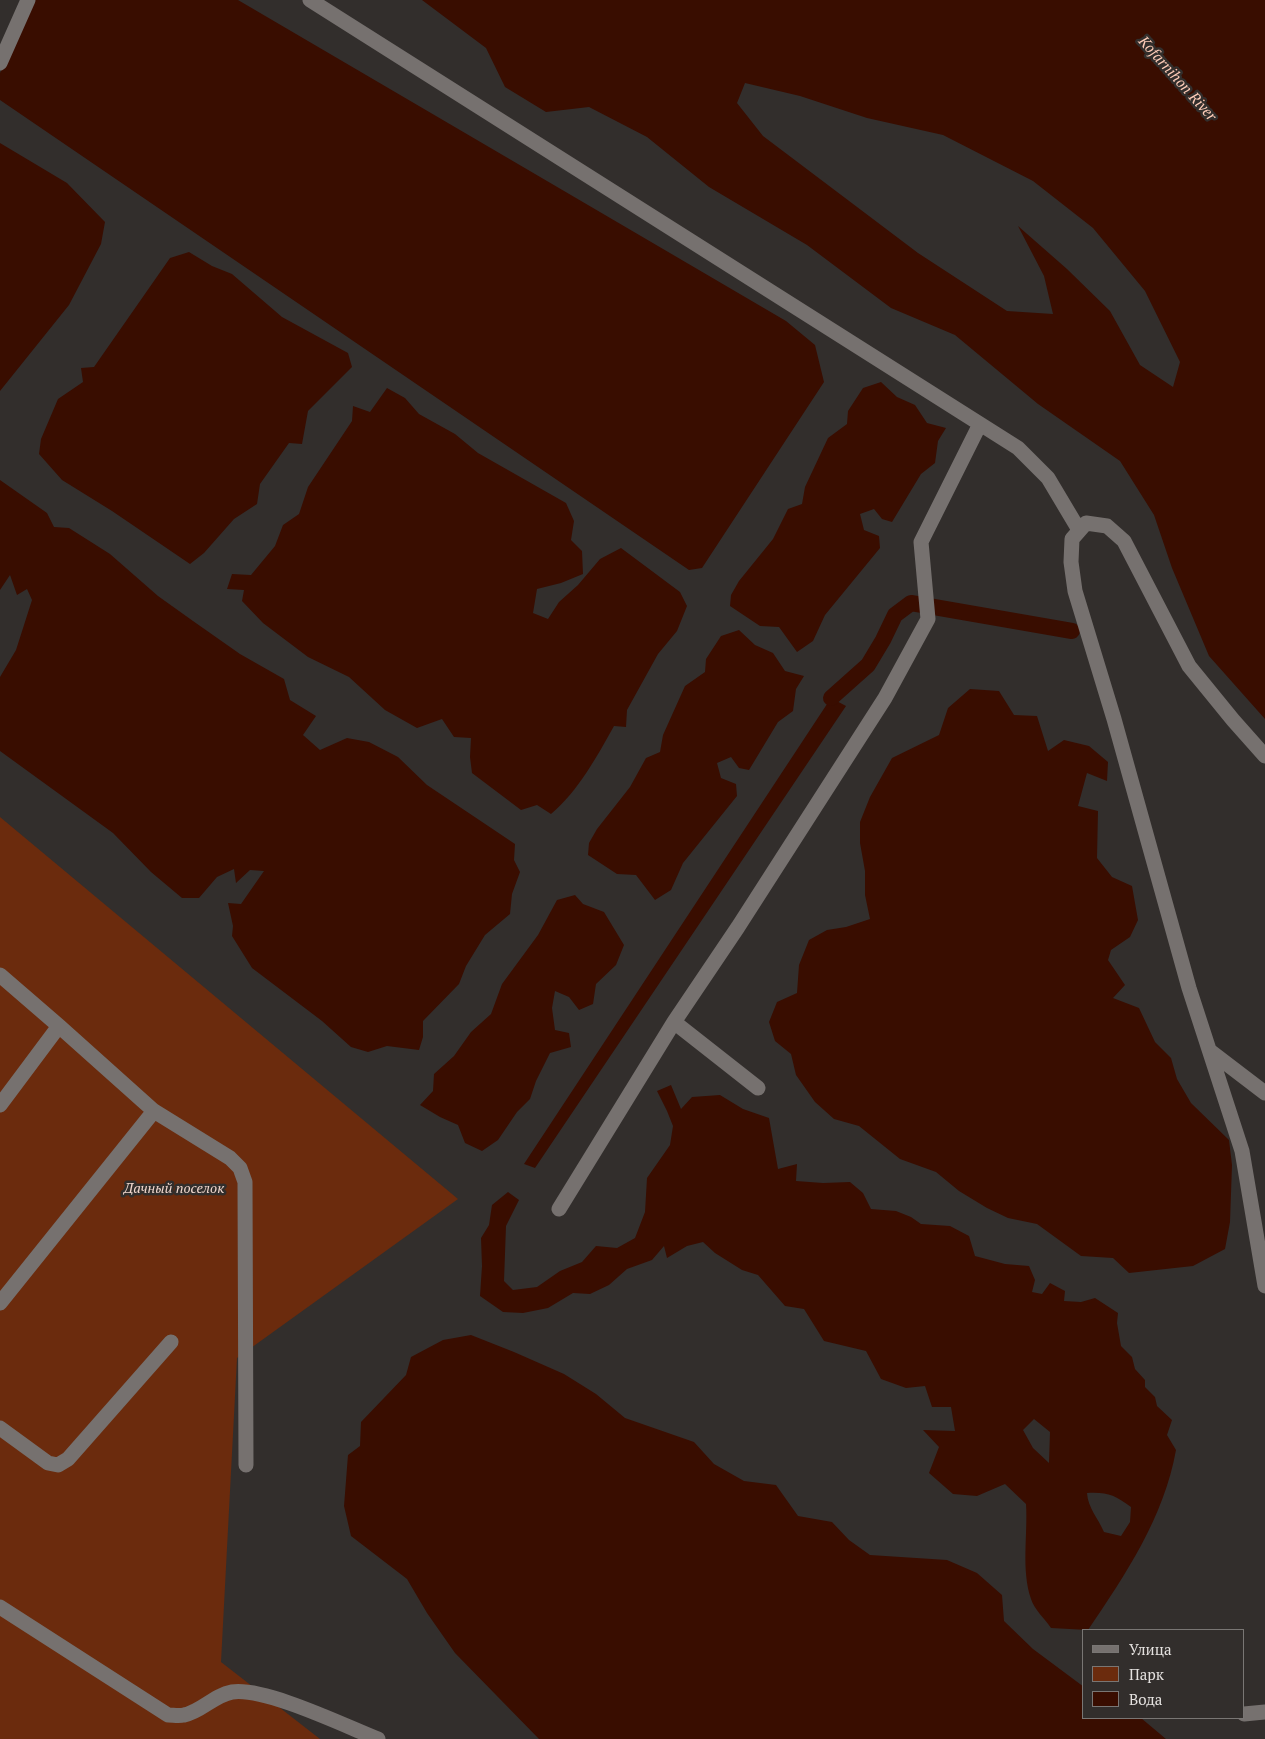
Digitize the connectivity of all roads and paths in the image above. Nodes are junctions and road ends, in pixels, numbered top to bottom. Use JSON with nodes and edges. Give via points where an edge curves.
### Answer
{"nodes":[{"id":1,"x":28,"y":0,"type":"edge"},
{"id":2,"x":310,"y":0,"type":"edge"},
{"id":3,"x":0,"y":63,"type":"edge"},
{"id":4,"x":980,"y":424,"type":"junction"},
{"id":5,"x":1079,"y":530,"type":"junction"},
{"id":6,"x":1265,"y":756,"type":"edge"},
{"id":7,"x":0,"y":975,"type":"edge"},
{"id":8,"x":674,"y":1022,"type":"junction"},
{"id":9,"x":59,"y":1026,"type":"junction"},
{"id":10,"x":1210,"y":1051,"type":"junction"},
{"id":11,"x":758,"y":1088,"type":"dead end"},
{"id":12,"x":1265,"y":1093,"type":"edge"},
{"id":13,"x":0,"y":1105,"type":"edge"},
{"id":14,"x":154,"y":1111,"type":"junction"},
{"id":15,"x":559,"y":1209,"type":"dead end"},
{"id":16,"x":1265,"y":1286,"type":"edge"},
{"id":17,"x":0,"y":1303,"type":"edge"},
{"id":18,"x":171,"y":1342,"type":"dead end"},
{"id":19,"x":0,"y":1428,"type":"edge"},
{"id":20,"x":246,"y":1465,"type":"dead end"},
{"id":21,"x":0,"y":1608,"type":"edge"},
{"id":22,"x":1265,"y":1712,"type":"edge"},
{"id":23,"x":1245,"y":1714,"type":"edge"},
{"id":24,"x":378,"y":1739,"type":"edge"}],
"edges":[{"from":1,"to":3,"type":"street"},
{"from":2,"to":4,"type":"street"},
{"from":4,"to":5,"type":"street","via":[[1018,448],[1048,478]]},
{"from":4,"to":8,"type":"street","via":[[921,542],[928,619],[885,698]]},
{"from":5,"to":6,"type":"street","via":[[1086,523],[1107,526],[1124,541],[1189,666]]},
{"from":5,"to":10,"type":"street","via":[[1072,539],[1075,591]]},
{"from":7,"to":9,"type":"street"},
{"from":8,"to":11,"type":"street"},
{"from":8,"to":15,"type":"street"},
{"from":9,"to":13,"type":"street"},
{"from":9,"to":14,"type":"street"},
{"from":10,"to":12,"type":"street"},
{"from":10,"to":16,"type":"street","via":[[1242,1151]]},
{"from":14,"to":17,"type":"street"},
{"from":14,"to":20,"type":"street","via":[[230,1158],[240,1168],[245,1182]]},
{"from":18,"to":19,"type":"street","via":[[68,1459],[58,1465],[48,1463]]},
{"from":21,"to":24,"type":"street","via":[[168,1714],[184,1715],[230,1692],[254,1693]]},
{"from":22,"to":23,"type":"street"}]}
